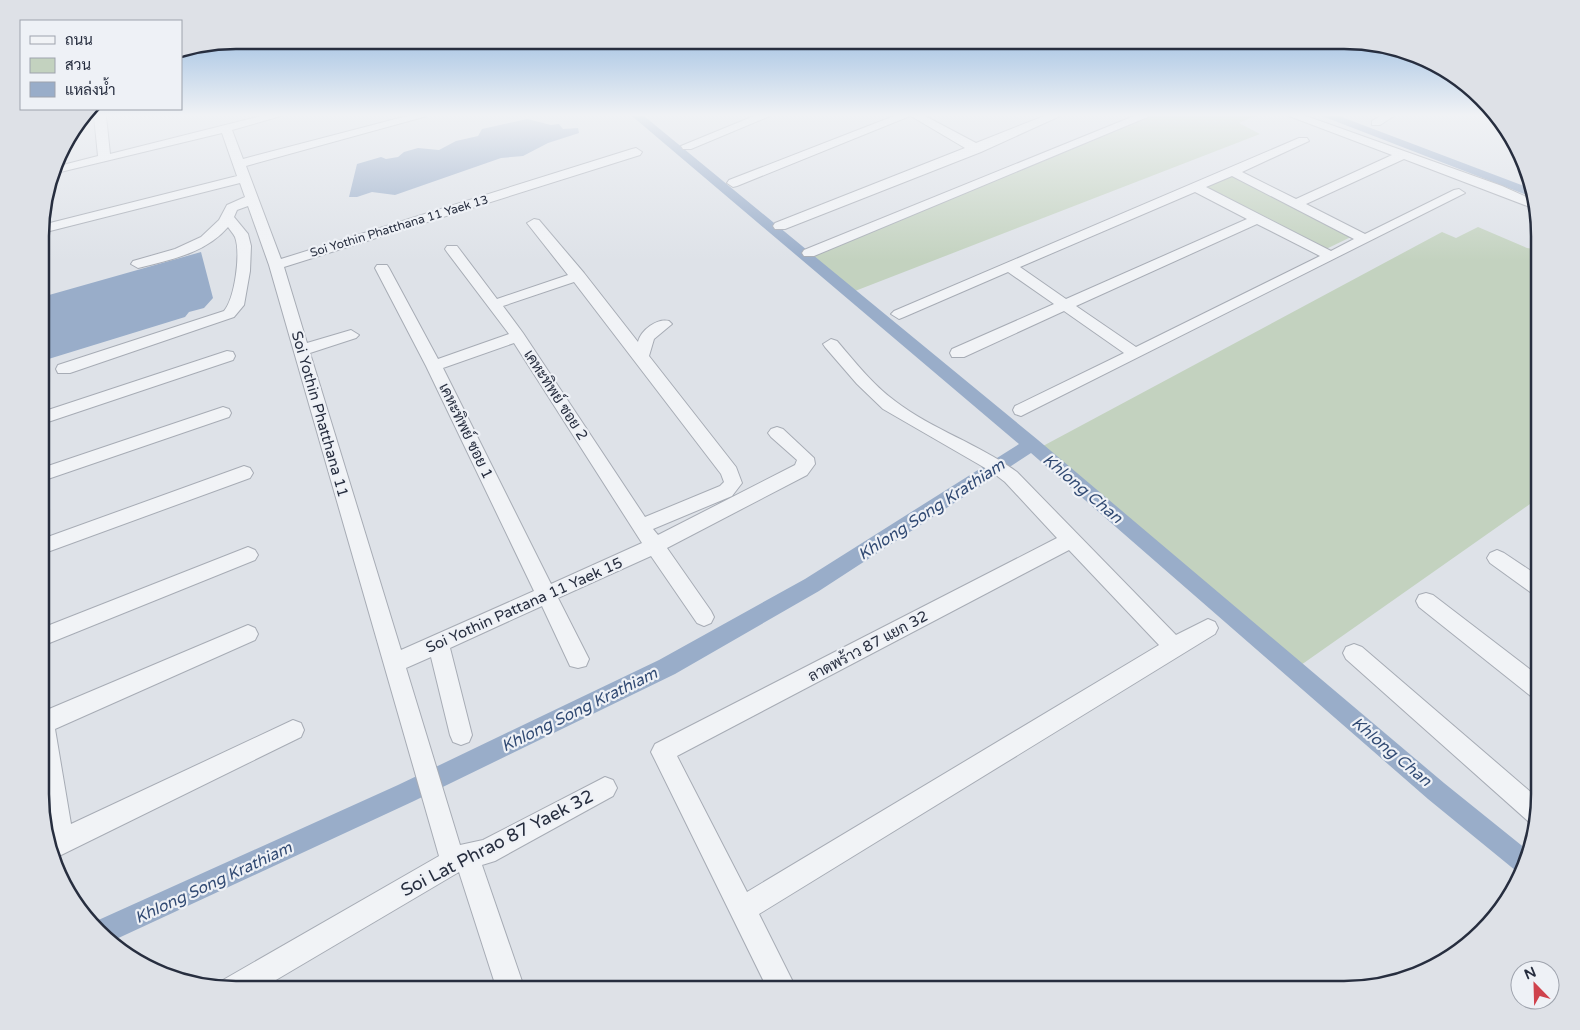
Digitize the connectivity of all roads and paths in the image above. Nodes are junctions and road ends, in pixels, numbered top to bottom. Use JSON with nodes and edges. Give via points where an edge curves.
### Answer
{"nodes":[{"id":1,"x":79,"y":164,"type":"edge"},
{"id":2,"x":239,"y":164,"type":"edge"},
{"id":3,"x":265,"y":164,"type":"edge"},
{"id":4,"x":598,"y":164,"type":"edge"},
{"id":5,"x":782,"y":164,"type":"edge"},
{"id":6,"x":938,"y":164,"type":"edge"},
{"id":7,"x":1027,"y":164,"type":"edge"},
{"id":8,"x":1250,"y":164,"type":"edge"},
{"id":9,"x":1383,"y":164,"type":"edge"},
{"id":10,"x":1427,"y":164,"type":"edge"},
{"id":11,"x":61,"y":168,"type":"edge"},
{"id":12,"x":242,"y":171,"type":"junction"},
{"id":13,"x":1232,"y":172,"type":"junction"},
{"id":14,"x":733,"y":183,"type":"dead end"},
{"id":15,"x":1198,"y":188,"type":"junction"},
{"id":16,"x":1459,"y":193,"type":"dead end"},
{"id":17,"x":252,"y":199,"type":"junction"},
{"id":18,"x":1529,"y":203,"type":"edge"},
{"id":19,"x":1295,"y":204,"type":"junction"},
{"id":20,"x":228,"y":219,"type":"junction"},
{"id":21,"x":1258,"y":219,"type":"junction"},
{"id":22,"x":534,"y":223,"type":"dead end"},
{"id":23,"x":780,"y":226,"type":"dead end"},
{"id":24,"x":49,"y":227,"type":"edge"},
{"id":25,"x":1364,"y":239,"type":"junction"},
{"id":26,"x":452,"y":249,"type":"dead end"},
{"id":27,"x":809,"y":253,"type":"dead end"},
{"id":28,"x":1330,"y":256,"type":"junction"},
{"id":29,"x":138,"y":264,"type":"dead end"},
{"id":30,"x":276,"y":265,"type":"junction"},
{"id":31,"x":1010,"y":267,"type":"junction"},
{"id":32,"x":382,"y":268,"type":"dead end"},
{"id":33,"x":579,"y":276,"type":"junction"},
{"id":34,"x":493,"y":304,"type":"junction"},
{"id":35,"x":1065,"y":305,"type":"junction"},
{"id":36,"x":899,"y":314,"type":"dead end"},
{"id":37,"x":664,"y":324,"type":"dead end"},
{"id":38,"x":351,"y":335,"type":"dead end"},
{"id":39,"x":518,"y":336,"type":"junction"},
{"id":40,"x":832,"y":344,"type":"dead end"},
{"id":41,"x":301,"y":350,"type":"junction"},
{"id":42,"x":958,"y":353,"type":"dead end"},
{"id":43,"x":1135,"y":353,"type":"junction"},
{"id":44,"x":227,"y":356,"type":"dead end"},
{"id":45,"x":641,"y":356,"type":"junction"},
{"id":46,"x":434,"y":366,"type":"junction"},
{"id":47,"x":64,"y":369,"type":"dead end"},
{"id":48,"x":1021,"y":410,"type":"dead end"},
{"id":49,"x":223,"y":413,"type":"dead end"},
{"id":50,"x":49,"y":416,"type":"edge"},
{"id":51,"x":777,"y":433,"type":"dead end"},
{"id":52,"x":996,"y":466,"type":"joint"},
{"id":53,"x":49,"y":473,"type":"edge"},
{"id":54,"x":244,"y":473,"type":"dead end"},
{"id":55,"x":641,"y":526,"type":"junction"},
{"id":56,"x":1072,"y":539,"type":"junction"},
{"id":57,"x":49,"y":544,"type":"edge"},
{"id":58,"x":654,"y":546,"type":"junction"},
{"id":59,"x":248,"y":556,"type":"dead end"},
{"id":60,"x":1497,"y":558,"type":"dead end"},
{"id":61,"x":1531,"y":582,"type":"edge"},
{"id":62,"x":546,"y":596,"type":"junction"},
{"id":63,"x":1426,"y":601,"type":"dead end"},
{"id":64,"x":704,"y":617,"type":"dead end"},
{"id":65,"x":1208,"y":628,"type":"dead end"},
{"id":66,"x":49,"y":634,"type":"edge"},
{"id":67,"x":248,"y":634,"type":"dead end"},
{"id":68,"x":438,"y":644,"type":"junction"},
{"id":69,"x":1174,"y":647,"type":"junction"},
{"id":70,"x":1354,"y":653,"type":"dead end"},
{"id":71,"x":578,"y":659,"type":"dead end"},
{"id":72,"x":393,"y":664,"type":"junction"},
{"id":73,"x":1531,"y":683,"type":"edge"},
{"id":74,"x":49,"y":720,"type":"edge"},
{"id":75,"x":293,"y":730,"type":"dead end"},
{"id":76,"x":461,"y":735,"type":"dead end"},
{"id":77,"x":49,"y":784,"type":"edge"},
{"id":78,"x":606,"y":788,"type":"dead end"},
{"id":79,"x":433,"y":795,"type":"joint"},
{"id":80,"x":1531,"y":800,"type":"edge"},
{"id":81,"x":56,"y":844,"type":"edge"},
{"id":82,"x":460,"y":859,"type":"junction"},
{"id":83,"x":744,"y":908,"type":"junction"},
{"id":84,"x":249,"y":981,"type":"edge"},
{"id":85,"x":508,"y":981,"type":"edge"},
{"id":86,"x":780,"y":981,"type":"edge"}],
"edges":[{"from":1,"to":11,"type":"street"},
{"from":2,"to":12,"type":"street","name":"Soi Yothin Phatthana 11"},
{"from":3,"to":12,"type":"street"},
{"from":4,"to":30,"type":"street","name":"Soi Yothin Phatthana 11 Yaek 13"},
{"from":5,"to":14,"type":"street"},
{"from":6,"to":23,"type":"street"},
{"from":7,"to":27,"type":"street"},
{"from":8,"to":13,"type":"street"},
{"from":9,"to":19,"type":"street"},
{"from":10,"to":18,"type":"street"},
{"from":12,"to":17,"type":"street","name":"Soi Yothin Phatthana 11"},
{"from":12,"to":24,"type":"street"},
{"from":13,"to":15,"type":"street"},
{"from":13,"to":19,"type":"street"},
{"from":15,"to":21,"type":"street"},
{"from":15,"to":31,"type":"street"},
{"from":16,"to":25,"type":"street"},
{"from":17,"to":20,"type":"street","via":[[232,208]]},
{"from":17,"to":30,"type":"street","name":"Soi Yothin Phatthana 11"},
{"from":19,"to":25,"type":"street"},
{"from":20,"to":29,"type":"street","via":[[200,245]]},
{"from":20,"to":47,"type":"street","via":[[241,234],[244,246],[237,305],[229,314]]},
{"from":21,"to":28,"type":"street"},
{"from":21,"to":35,"type":"street"},
{"from":22,"to":33,"type":"street"},
{"from":25,"to":28,"type":"street"},
{"from":26,"to":34,"type":"street","name":"เคหะทิพย์ ซอย 2"},
{"from":28,"to":43,"type":"street"},
{"from":30,"to":41,"type":"street","name":"Soi Yothin Phatthana 11"},
{"from":31,"to":35,"type":"street"},
{"from":31,"to":36,"type":"street"},
{"from":32,"to":46,"type":"street","name":"เคหะทิพย์ ซอย 1"},
{"from":33,"to":34,"type":"street"},
{"from":33,"to":45,"type":"street"},
{"from":34,"to":39,"type":"street","name":"เคหะทิพย์ ซอย 2"},
{"from":35,"to":42,"type":"street"},
{"from":35,"to":43,"type":"street"},
{"from":37,"to":45,"type":"street","via":[[647,337]]},
{"from":38,"to":41,"type":"street"},
{"from":39,"to":46,"type":"street"},
{"from":39,"to":55,"type":"street","name":"เคหะทิพย์ ซอย 2"},
{"from":40,"to":52,"type":"street","via":[[875,393],[897,411]]},
{"from":41,"to":72,"type":"street","name":"Soi Yothin Phatthana 11"},
{"from":43,"to":48,"type":"street"},
{"from":44,"to":50,"type":"street"},
{"from":45,"to":55,"type":"street","via":[[730,472],[733,483],[726,491]]},
{"from":46,"to":62,"type":"street","name":"เคหะทิพย์ ซอย 1"},
{"from":49,"to":53,"type":"street"},
{"from":51,"to":58,"type":"street","name":"Soi Yothin Pattana 11 Yaek 15","via":[[805,458],[806,464],[801,470]]},
{"from":52,"to":56,"type":"street"},
{"from":54,"to":57,"type":"street"},
{"from":55,"to":58,"type":"street","name":"เคหะทิพย์ ซอย 2"},
{"from":56,"to":69,"type":"street"},
{"from":56,"to":83,"type":"street","name":"ลาดพร้าว 87 แยก 32","via":[[663,752]]},
{"from":58,"to":62,"type":"street","name":"Soi Yothin Pattana 11 Yaek 15"},
{"from":58,"to":64,"type":"street","name":"เคหะทิพย์ ซอย 2"},
{"from":59,"to":66,"type":"street"},
{"from":60,"to":61,"type":"street"},
{"from":62,"to":68,"type":"street","name":"Soi Yothin Pattana 11 Yaek 15"},
{"from":62,"to":71,"type":"street","name":"เคหะทิพย์ ซอย 1"},
{"from":63,"to":73,"type":"street"},
{"from":65,"to":69,"type":"street"},
{"from":67,"to":74,"type":"street"},
{"from":68,"to":72,"type":"street","name":"Soi Yothin Pattana 11 Yaek 15"},
{"from":68,"to":76,"type":"street"},
{"from":69,"to":83,"type":"street"},
{"from":70,"to":80,"type":"street"},
{"from":72,"to":79,"type":"street","name":"Soi Yothin Phatthana 11"},
{"from":75,"to":81,"type":"street"},
{"from":77,"to":81,"type":"street"},
{"from":78,"to":82,"type":"street","name":"Soi Lat Phrao 87 Yaek 32","via":[[486,852]]},
{"from":79,"to":82,"type":"street","name":"Soi Yothin Phatthana 11"},
{"from":82,"to":84,"type":"street","name":"Soi Lat Phrao 87 Yaek 32"},
{"from":82,"to":85,"type":"street"},
{"from":83,"to":86,"type":"street"}]}
